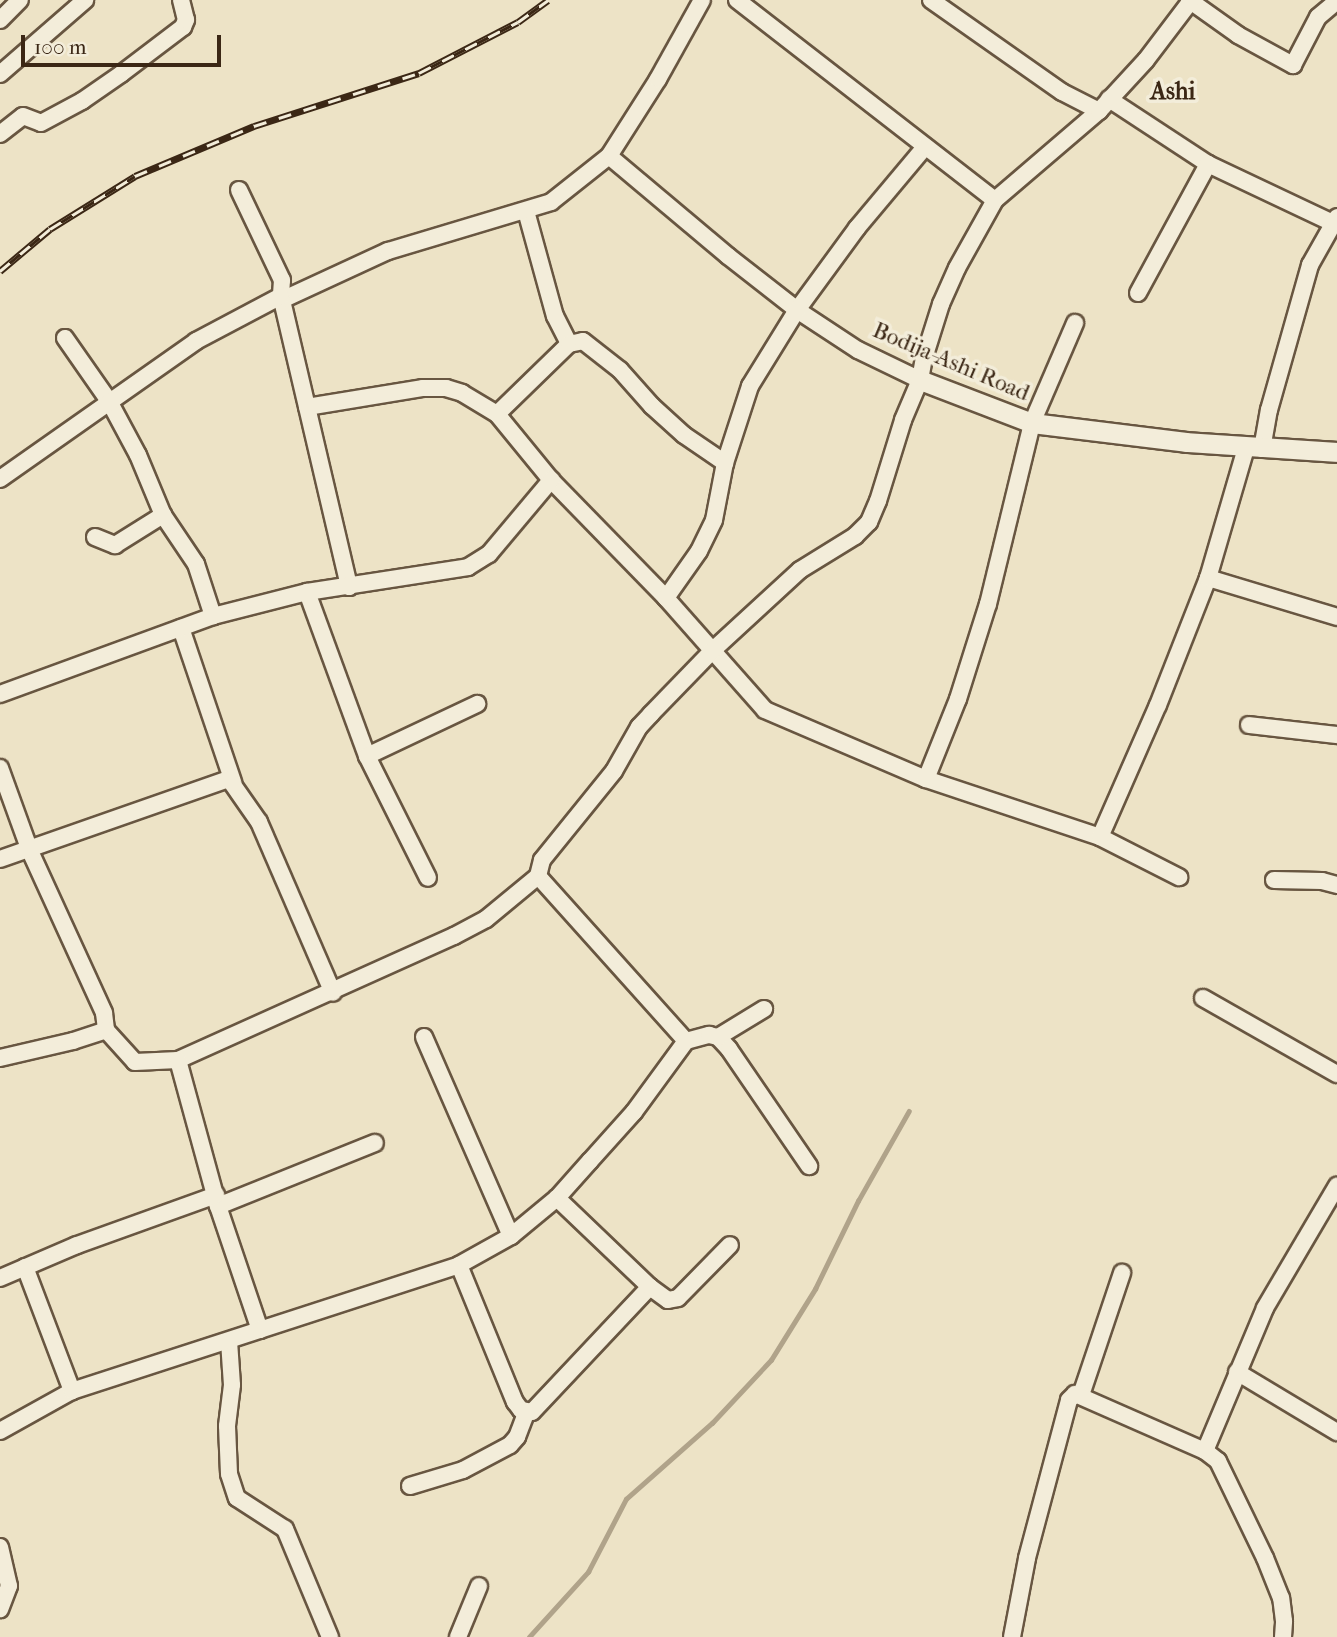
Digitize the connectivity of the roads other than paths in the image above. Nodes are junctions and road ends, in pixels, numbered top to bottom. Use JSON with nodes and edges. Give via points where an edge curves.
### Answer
{"nodes":[{"id":1,"x":20,"y":0,"type":"edge"},
{"id":2,"x":85,"y":0,"type":"edge"},
{"id":3,"x":181,"y":0,"type":"edge"},
{"id":4,"x":702,"y":0,"type":"edge"},
{"id":5,"x":737,"y":0,"type":"edge"},
{"id":6,"x":931,"y":0,"type":"edge"},
{"id":7,"x":1190,"y":1,"type":"edge"},
{"id":8,"x":1337,"y":1,"type":"edge"},
{"id":9,"x":0,"y":20,"type":"edge"},
{"id":10,"x":0,"y":74,"type":"edge"},
{"id":11,"x":1104,"y":105,"type":"junction"},
{"id":12,"x":0,"y":134,"type":"edge"},
{"id":13,"x":925,"y":147,"type":"junction"},
{"id":14,"x":609,"y":156,"type":"junction"},
{"id":15,"x":1208,"y":164,"type":"junction"},
{"id":16,"x":239,"y":190,"type":"dead end"},
{"id":17,"x":995,"y":200,"type":"junction"},
{"id":18,"x":526,"y":211,"type":"junction"},
{"id":19,"x":1335,"y":220,"type":"edge"},
{"id":20,"x":1138,"y":293,"type":"dead end"},
{"id":21,"x":283,"y":297,"type":"junction"},
{"id":22,"x":797,"y":310,"type":"junction"},
{"id":23,"x":1075,"y":323,"type":"dead end"},
{"id":24,"x":65,"y":338,"type":"dead end"},
{"id":25,"x":569,"y":344,"type":"junction"},
{"id":26,"x":920,"y":380,"type":"junction"},
{"id":27,"x":109,"y":401,"type":"junction"},
{"id":28,"x":307,"y":407,"type":"junction"},
{"id":29,"x":496,"y":414,"type":"junction"},
{"id":30,"x":1031,"y":423,"type":"junction"},
{"id":31,"x":1254,"y":449,"type":"junction"},
{"id":32,"x":1337,"y":452,"type":"edge"},
{"id":33,"x":725,"y":463,"type":"junction"},
{"id":34,"x":0,"y":479,"type":"edge"},
{"id":35,"x":551,"y":480,"type":"junction"},
{"id":36,"x":163,"y":515,"type":"junction"},
{"id":37,"x":95,"y":537,"type":"dead end"},
{"id":38,"x":1209,"y":578,"type":"junction"},
{"id":39,"x":349,"y":587,"type":"junction"},
{"id":40,"x":307,"y":592,"type":"junction"},
{"id":41,"x":666,"y":598,"type":"junction"},
{"id":42,"x":213,"y":616,"type":"junction"},
{"id":43,"x":1337,"y":617,"type":"edge"},
{"id":44,"x":181,"y":628,"type":"junction"},
{"id":45,"x":713,"y":650,"type":"junction"},
{"id":46,"x":0,"y":694,"type":"edge"},
{"id":47,"x":477,"y":704,"type":"dead end"},
{"id":48,"x":1249,"y":724,"type":"dead end"},
{"id":49,"x":1337,"y":735,"type":"edge"},
{"id":50,"x":368,"y":756,"type":"junction"},
{"id":51,"x":0,"y":768,"type":"edge"},
{"id":52,"x":926,"y":779,"type":"junction"},
{"id":53,"x":233,"y":782,"type":"junction"},
{"id":54,"x":1100,"y":837,"type":"junction"},
{"id":55,"x":30,"y":851,"type":"junction"},
{"id":56,"x":0,"y":859,"type":"edge"},
{"id":57,"x":538,"y":876,"type":"junction"},
{"id":58,"x":1180,"y":877,"type":"dead end"},
{"id":59,"x":428,"y":878,"type":"dead end"},
{"id":60,"x":1274,"y":880,"type":"dead end"},
{"id":61,"x":1337,"y":885,"type":"edge"},
{"id":62,"x":333,"y":993,"type":"junction"},
{"id":63,"x":1203,"y":998,"type":"dead end"},
{"id":64,"x":764,"y":1009,"type":"dead end"},
{"id":65,"x":106,"y":1030,"type":"junction"},
{"id":66,"x":424,"y":1037,"type":"dead end"},
{"id":67,"x":718,"y":1037,"type":"junction"},
{"id":68,"x":686,"y":1041,"type":"junction"},
{"id":69,"x":0,"y":1058,"type":"edge"},
{"id":70,"x":178,"y":1060,"type":"junction"},
{"id":71,"x":1337,"y":1074,"type":"edge"},
{"id":72,"x":375,"y":1143,"type":"dead end"},
{"id":73,"x":809,"y":1166,"type":"dead end"},
{"id":74,"x":1337,"y":1186,"type":"edge"},
{"id":75,"x":557,"y":1198,"type":"junction"},
{"id":76,"x":217,"y":1201,"type":"junction"},
{"id":77,"x":511,"y":1236,"type":"junction"},
{"id":78,"x":730,"y":1245,"type":"dead end"},
{"id":79,"x":459,"y":1265,"type":"junction"},
{"id":80,"x":25,"y":1267,"type":"junction"},
{"id":81,"x":1122,"y":1273,"type":"dead end"},
{"id":82,"x":0,"y":1278,"type":"edge"},
{"id":83,"x":650,"y":1287,"type":"junction"},
{"id":84,"x":260,"y":1330,"type":"junction"},
{"id":85,"x":229,"y":1341,"type":"junction"},
{"id":86,"x":1237,"y":1372,"type":"junction"},
{"id":87,"x":72,"y":1391,"type":"junction"},
{"id":88,"x":1082,"y":1395,"type":"junction"},
{"id":89,"x":526,"y":1413,"type":"junction"},
{"id":90,"x":0,"y":1431,"type":"edge"},
{"id":91,"x":1337,"y":1432,"type":"edge"},
{"id":92,"x":1205,"y":1451,"type":"junction"},
{"id":93,"x":410,"y":1486,"type":"dead end"},
{"id":94,"x":0,"y":1547,"type":"edge"},
{"id":95,"x":479,"y":1586,"type":"dead end"},
{"id":96,"x":0,"y":1609,"type":"edge"},
{"id":97,"x":330,"y":1637,"type":"edge"},
{"id":98,"x":458,"y":1637,"type":"edge"},
{"id":99,"x":1012,"y":1637,"type":"edge"},
{"id":100,"x":1283,"y":1637,"type":"edge"}],
"edges":[{"from":1,"to":9,"type":"street"},
{"from":2,"to":10,"type":"street"},
{"from":3,"to":12,"type":"street","via":[[186,20],[183,27],[121,74],[41,123],[23,116]]},
{"from":4,"to":14,"type":"street"},
{"from":5,"to":13,"type":"street"},
{"from":6,"to":11,"type":"street","via":[[1062,92]]},
{"from":7,"to":8,"type":"street","via":[[1293,65],[1318,17]]},
{"from":7,"to":11,"type":"street","via":[[1146,60]]},
{"from":11,"to":15,"type":"street"},
{"from":11,"to":17,"type":"street"},
{"from":13,"to":17,"type":"street"},
{"from":13,"to":22,"type":"street"},
{"from":14,"to":18,"type":"street","via":[[551,202]]},
{"from":14,"to":22,"type":"street","name":"Bodija-Ashi Road"},
{"from":15,"to":19,"type":"street"},
{"from":15,"to":20,"type":"street"},
{"from":16,"to":21,"type":"street","via":[[279,270]]},
{"from":17,"to":26,"type":"street","via":[[957,268],[923,358]]},
{"from":18,"to":21,"type":"street","via":[[399,247]]},
{"from":18,"to":25,"type":"street","via":[[555,316]]},
{"from":19,"to":31,"type":"street","via":[[1310,265]]},
{"from":21,"to":27,"type":"street","via":[[196,341]]},
{"from":21,"to":28,"type":"street"},
{"from":22,"to":26,"type":"street","name":"Bodija-Ashi Road","via":[[858,350]]},
{"from":22,"to":33,"type":"street","via":[[750,386]]},
{"from":23,"to":30,"type":"street"},
{"from":24,"to":27,"type":"street"},
{"from":25,"to":29,"type":"street"},
{"from":25,"to":33,"type":"street","via":[[590,344],[684,435]]},
{"from":26,"to":30,"type":"street","name":"Bodija-Ashi Road"},
{"from":26,"to":45,"type":"street","via":[[869,522],[800,570]]},
{"from":27,"to":34,"type":"street"},
{"from":27,"to":36,"type":"street"},
{"from":28,"to":29,"type":"street","via":[[446,388]]},
{"from":28,"to":39,"type":"street"},
{"from":29,"to":35,"type":"street"},
{"from":30,"to":31,"type":"street","name":"Bodija-Ashi Road"},
{"from":30,"to":52,"type":"street","via":[[988,604]]},
{"from":31,"to":32,"type":"street","name":"Bodija-Ashi Road"},
{"from":31,"to":38,"type":"street"},
{"from":33,"to":41,"type":"street","via":[[715,520]]},
{"from":35,"to":39,"type":"street","via":[[489,554],[468,567]]},
{"from":35,"to":41,"type":"street"},
{"from":36,"to":37,"type":"street","via":[[116,545]]},
{"from":36,"to":42,"type":"street","via":[[196,564]]},
{"from":38,"to":43,"type":"street"},
{"from":38,"to":54,"type":"street"},
{"from":39,"to":40,"type":"street"},
{"from":40,"to":42,"type":"street"},
{"from":40,"to":50,"type":"street"},
{"from":41,"to":45,"type":"street"},
{"from":42,"to":44,"type":"street"},
{"from":44,"to":46,"type":"street"},
{"from":44,"to":53,"type":"street"},
{"from":45,"to":52,"type":"street","via":[[765,710]]},
{"from":45,"to":57,"type":"street","via":[[639,727],[614,771],[542,860]]},
{"from":47,"to":50,"type":"street"},
{"from":48,"to":49,"type":"street"},
{"from":50,"to":59,"type":"street"},
{"from":51,"to":55,"type":"street"},
{"from":52,"to":54,"type":"street"},
{"from":53,"to":55,"type":"street","via":[[224,780]]},
{"from":53,"to":62,"type":"street","via":[[259,822]]},
{"from":54,"to":58,"type":"street"},
{"from":55,"to":56,"type":"street"},
{"from":55,"to":65,"type":"street","via":[[85,967]]},
{"from":57,"to":62,"type":"street","via":[[471,927]]},
{"from":57,"to":68,"type":"street"},
{"from":60,"to":61,"type":"street"},
{"from":62,"to":70,"type":"street"},
{"from":63,"to":71,"type":"street"},
{"from":64,"to":67,"type":"street"},
{"from":65,"to":69,"type":"street"},
{"from":65,"to":70,"type":"street","via":[[135,1062]]},
{"from":66,"to":77,"type":"street"},
{"from":67,"to":68,"type":"street"},
{"from":67,"to":73,"type":"street"},
{"from":68,"to":75,"type":"street","via":[[634,1112]]},
{"from":70,"to":76,"type":"street"},
{"from":72,"to":76,"type":"street"},
{"from":74,"to":86,"type":"street","via":[[1265,1308]]},
{"from":75,"to":77,"type":"street"},
{"from":75,"to":83,"type":"street"},
{"from":76,"to":80,"type":"street"},
{"from":76,"to":84,"type":"street"},
{"from":77,"to":79,"type":"street"},
{"from":78,"to":83,"type":"street","via":[[678,1298],[668,1300]]},
{"from":79,"to":84,"type":"street"},
{"from":79,"to":89,"type":"street","via":[[515,1402]]},
{"from":80,"to":82,"type":"street"},
{"from":80,"to":87,"type":"street"},
{"from":81,"to":88,"type":"street"},
{"from":83,"to":89,"type":"street","via":[[538,1408]]},
{"from":84,"to":85,"type":"street"},
{"from":85,"to":87,"type":"street"},
{"from":85,"to":97,"type":"street","via":[[229,1474],[237,1498],[285,1529]]},
{"from":86,"to":91,"type":"street"},
{"from":86,"to":92,"type":"street"},
{"from":87,"to":90,"type":"street"},
{"from":88,"to":92,"type":"street"},
{"from":88,"to":99,"type":"street","via":[[1069,1400],[1027,1558]]},
{"from":89,"to":93,"type":"street","via":[[510,1445],[463,1470]]},
{"from":92,"to":100,"type":"street","via":[[1218,1461],[1265,1558],[1281,1598]]},
{"from":94,"to":96,"type":"street","via":[[9,1586]]},
{"from":95,"to":98,"type":"street"}]}
